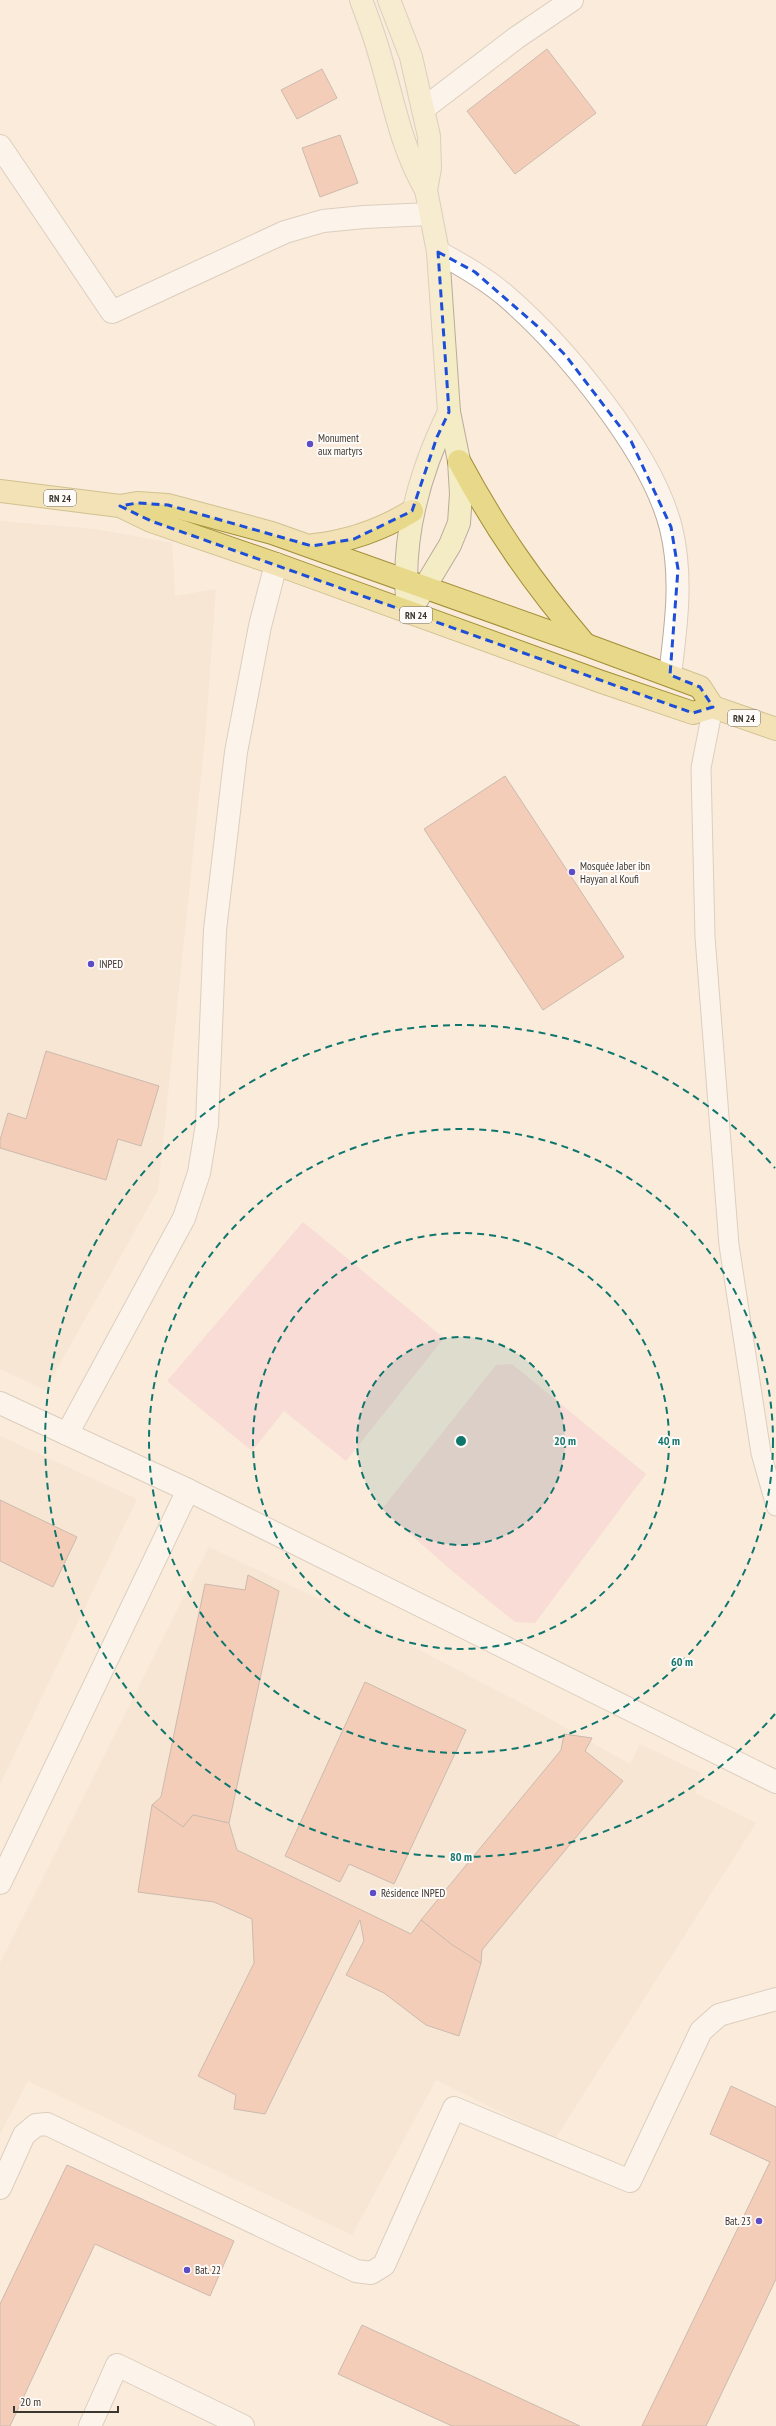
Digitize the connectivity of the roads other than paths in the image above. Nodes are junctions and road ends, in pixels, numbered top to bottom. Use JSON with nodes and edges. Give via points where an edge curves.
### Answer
{"nodes":[{"id":1,"x":361,"y":0,"type":"edge"},
{"id":2,"x":389,"y":0,"type":"edge"},
{"id":3,"x":572,"y":0,"type":"edge"},
{"id":4,"x":422,"y":109,"type":"junction"},
{"id":5,"x":0,"y":146,"type":"edge"},
{"id":6,"x":426,"y":190,"type":"junction"},
{"id":7,"x":430,"y":214,"type":"junction"},
{"id":8,"x":438,"y":252,"type":"junction"},
{"id":9,"x":449,"y":412,"type":"junction"},
{"id":10,"x":459,"y":461,"type":"junction"},
{"id":11,"x":0,"y":491,"type":"edge"},
{"id":12,"x":120,"y":506,"type":"junction"},
{"id":13,"x":412,"y":511,"type":"junction"},
{"id":14,"x":312,"y":546,"type":"junction"},
{"id":15,"x":276,"y":564,"type":"junction"},
{"id":16,"x":417,"y":583,"type":"junction"},
{"id":17,"x":409,"y":613,"type":"junction"},
{"id":18,"x":584,"y":644,"type":"junction"},
{"id":19,"x":670,"y":676,"type":"junction"},
{"id":20,"x":713,"y":707,"type":"junction"},
{"id":21,"x":776,"y":729,"type":"edge"},
{"id":22,"x":0,"y":1403,"type":"edge"},
{"id":23,"x":66,"y":1434,"type":"junction"},
{"id":24,"x":188,"y":1490,"type":"junction"},
{"id":25,"x":776,"y":1506,"type":"edge"},
{"id":26,"x":776,"y":1782,"type":"edge"},
{"id":27,"x":0,"y":1883,"type":"edge"},
{"id":28,"x":776,"y":1999,"type":"edge"},
{"id":29,"x":0,"y":2188,"type":"edge"},
{"id":30,"x":90,"y":2426,"type":"edge"},
{"id":31,"x":243,"y":2426,"type":"edge"}],
"edges":[{"from":1,"to":6,"type":"main road","via":[[413,168]]},
{"from":2,"to":4,"type":"main road","via":[[411,57]]},
{"from":3,"to":4,"type":"street","via":[[516,38]]},
{"from":4,"to":6,"type":"main road","via":[[431,151]]},
{"from":5,"to":7,"type":"street","via":[[112,312],[286,232],[323,221]]},
{"from":6,"to":7,"type":"main road"},
{"from":7,"to":8,"type":"main road"},
{"from":8,"to":9,"type":"main road"},
{"from":8,"to":19,"type":"street","via":[[475,272],[506,296],[537,326],[566,356],[631,441],[654,485],[671,527],[678,570],[678,605]]},
{"from":9,"to":10,"type":"main road"},
{"from":9,"to":13,"type":"main road","via":[[437,437]]},
{"from":10,"to":16,"type":"main road","via":[[459,522],[450,545]]},
{"from":10,"to":18,"type":"main road","via":[[515,557]]},
{"from":11,"to":12,"type":"main road","number":"RN 24"},
{"from":12,"to":14,"type":"main road","number":"RN 24","via":[[137,503],[168,505],[236,522]]},
{"from":12,"to":15,"type":"main road","number":"RN 24","via":[[151,522]]},
{"from":13,"to":14,"type":"main road","via":[[394,522],[354,539]]},
{"from":13,"to":16,"type":"main road"},
{"from":14,"to":16,"type":"main road","number":"RN 24"},
{"from":15,"to":17,"type":"main road","number":"RN 24"},
{"from":15,"to":23,"type":"street","via":[[260,626],[236,752],[215,930],[207,1124],[199,1172],[184,1218]]},
{"from":16,"to":17,"type":"main road"},
{"from":16,"to":18,"type":"main road","number":"RN 24"},
{"from":17,"to":20,"type":"main road","number":"RN 24","via":[[693,713]]},
{"from":18,"to":19,"type":"main road","number":"RN 24"},
{"from":19,"to":20,"type":"main road","number":"RN 24","via":[[700,688]]},
{"from":20,"to":21,"type":"main road","number":"RN 24"},
{"from":20,"to":25,"type":"lane","via":[[701,768],[706,952],[729,1245],[761,1453]]},
{"from":22,"to":23,"type":"street"},
{"from":23,"to":24,"type":"street"},
{"from":24,"to":26,"type":"street"},
{"from":24,"to":27,"type":"street"},
{"from":28,"to":29,"type":"street","via":[[719,2015],[701,2031],[630,2181],[454,2108],[384,2265],[371,2273],[356,2271],[47,2124],[36,2124],[24,2135]]},
{"from":30,"to":31,"type":"street","via":[[117,2365]]}]}
